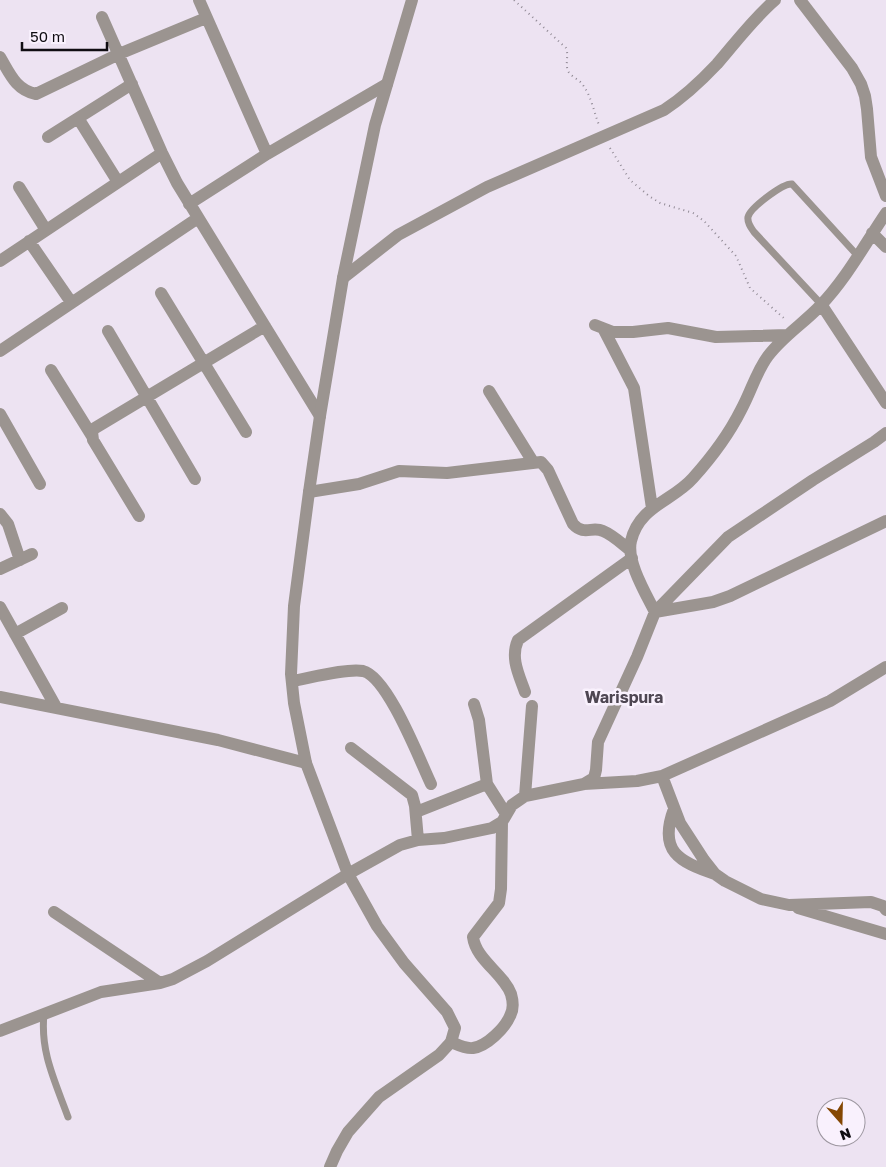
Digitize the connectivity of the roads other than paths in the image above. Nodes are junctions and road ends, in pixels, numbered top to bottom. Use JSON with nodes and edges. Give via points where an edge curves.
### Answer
{"nodes":[{"id":1,"x":199,"y":0,"type":"edge"},
{"id":2,"x":412,"y":0,"type":"edge"},
{"id":3,"x":774,"y":0,"type":"edge"},
{"id":4,"x":800,"y":0,"type":"edge"},
{"id":5,"x":102,"y":17,"type":"dead end"},
{"id":6,"x":206,"y":18,"type":"junction"},
{"id":7,"x":119,"y":54,"type":"junction"},
{"id":8,"x":0,"y":57,"type":"edge"},
{"id":9,"x":132,"y":84,"type":"junction"},
{"id":10,"x":386,"y":84,"type":"junction"},
{"id":11,"x":78,"y":118,"type":"junction"},
{"id":12,"x":48,"y":137,"type":"dead end"},
{"id":13,"x":162,"y":153,"type":"junction"},
{"id":14,"x":267,"y":154,"type":"junction"},
{"id":15,"x":118,"y":182,"type":"junction"},
{"id":16,"x":19,"y":187,"type":"dead end"},
{"id":17,"x":886,"y":196,"type":"edge"},
{"id":18,"x":189,"y":204,"type":"junction"},
{"id":19,"x":886,"y":213,"type":"edge"},
{"id":20,"x":198,"y":218,"type":"junction"},
{"id":21,"x":46,"y":230,"type":"junction"},
{"id":22,"x":872,"y":233,"type":"junction"},
{"id":23,"x":29,"y":241,"type":"junction"},
{"id":24,"x":886,"y":247,"type":"edge"},
{"id":25,"x":858,"y":255,"type":"junction"},
{"id":26,"x":0,"y":261,"type":"edge"},
{"id":27,"x":343,"y":278,"type":"junction"},
{"id":28,"x":161,"y":293,"type":"dead end"},
{"id":29,"x":71,"y":302,"type":"junction"},
{"id":30,"x":821,"y":304,"type":"junction"},
{"id":31,"x":265,"y":326,"type":"junction"},
{"id":32,"x":108,"y":331,"type":"dead end"},
{"id":33,"x":791,"y":332,"type":"junction"},
{"id":34,"x":0,"y":351,"type":"edge"},
{"id":35,"x":203,"y":363,"type":"junction"},
{"id":36,"x":51,"y":370,"type":"dead end"},
{"id":37,"x":489,"y":391,"type":"dead end"},
{"id":38,"x":146,"y":397,"type":"junction"},
{"id":39,"x":886,"y":403,"type":"edge"},
{"id":40,"x":320,"y":416,"type":"junction"},
{"id":41,"x":2,"y":423,"type":"edge"},
{"id":42,"x":246,"y":432,"type":"dead end"},
{"id":43,"x":886,"y":432,"type":"edge"},
{"id":44,"x":92,"y":436,"type":"junction"},
{"id":45,"x":533,"y":462,"type":"junction"},
{"id":46,"x":195,"y":479,"type":"dead end"},
{"id":47,"x":40,"y":484,"type":"dead end"},
{"id":48,"x":309,"y":492,"type":"junction"},
{"id":49,"x":652,"y":508,"type":"junction"},
{"id":50,"x":0,"y":514,"type":"edge"},
{"id":51,"x":138,"y":516,"type":"dead end"},
{"id":52,"x":886,"y":520,"type":"edge"},
{"id":53,"x":631,"y":554,"type":"junction"},
{"id":54,"x":0,"y":569,"type":"edge"},
{"id":55,"x":0,"y":607,"type":"edge"},
{"id":56,"x":62,"y":608,"type":"dead end"},
{"id":57,"x":655,"y":612,"type":"junction"},
{"id":58,"x":15,"y":634,"type":"junction"},
{"id":59,"x":886,"y":667,"type":"edge"},
{"id":60,"x":292,"y":681,"type":"junction"},
{"id":61,"x":525,"y":692,"type":"dead end"},
{"id":62,"x":0,"y":697,"type":"edge"},
{"id":63,"x":474,"y":704,"type":"dead end"},
{"id":64,"x":532,"y":706,"type":"dead end"},
{"id":65,"x":56,"y":707,"type":"junction"},
{"id":66,"x":351,"y":748,"type":"dead end"},
{"id":67,"x":306,"y":763,"type":"junction"},
{"id":68,"x":662,"y":776,"type":"junction"},
{"id":69,"x":431,"y":784,"type":"dead end"},
{"id":70,"x":487,"y":784,"type":"junction"},
{"id":71,"x":584,"y":784,"type":"junction"},
{"id":72,"x":525,"y":796,"type":"junction"},
{"id":73,"x":674,"y":809,"type":"junction"},
{"id":74,"x":416,"y":812,"type":"junction"},
{"id":75,"x":504,"y":818,"type":"junction"},
{"id":76,"x":418,"y":840,"type":"junction"},
{"id":77,"x":348,"y":874,"type":"junction"},
{"id":78,"x":715,"y":874,"type":"junction"},
{"id":79,"x":789,"y":905,"type":"junction"},
{"id":80,"x":885,"y":905,"type":"edge"},
{"id":81,"x":54,"y":912,"type":"dead end"},
{"id":82,"x":886,"y":934,"type":"edge"},
{"id":83,"x":160,"y":983,"type":"junction"},
{"id":84,"x":44,"y":1014,"type":"junction"},
{"id":85,"x":0,"y":1031,"type":"edge"},
{"id":86,"x":451,"y":1042,"type":"junction"},
{"id":87,"x":68,"y":1117,"type":"dead end"},
{"id":88,"x":330,"y":1167,"type":"edge"}],
"edges":[{"from":1,"to":6,"type":"street"},
{"from":2,"to":10,"type":"street"},
{"from":3,"to":27,"type":"street","via":[[708,74],[658,114],[503,179],[416,224],[390,240]]},
{"from":4,"to":17,"type":"street","via":[[861,84],[866,102],[871,157]]},
{"from":5,"to":7,"type":"street"},
{"from":6,"to":7,"type":"street"},
{"from":6,"to":14,"type":"street"},
{"from":7,"to":8,"type":"street","via":[[36,94],[25,92]]},
{"from":7,"to":9,"type":"street"},
{"from":9,"to":11,"type":"street"},
{"from":9,"to":13,"type":"street"},
{"from":10,"to":14,"type":"street"},
{"from":10,"to":27,"type":"street"},
{"from":11,"to":12,"type":"street"},
{"from":11,"to":15,"type":"street"},
{"from":13,"to":15,"type":"street"},
{"from":13,"to":18,"type":"street"},
{"from":14,"to":18,"type":"street"},
{"from":15,"to":21,"type":"street"},
{"from":16,"to":21,"type":"street"},
{"from":18,"to":20,"type":"street"},
{"from":19,"to":22,"type":"street"},
{"from":20,"to":29,"type":"street"},
{"from":20,"to":31,"type":"street"},
{"from":21,"to":23,"type":"street"},
{"from":22,"to":24,"type":"street"},
{"from":22,"to":25,"type":"street"},
{"from":23,"to":26,"type":"street"},
{"from":23,"to":29,"type":"street"},
{"from":25,"to":30,"type":"street"},
{"from":25,"to":30,"type":"lane","via":[[792,184],[787,183],[752,210],[748,222],[754,232]]},
{"from":27,"to":40,"type":"street"},
{"from":28,"to":35,"type":"street"},
{"from":29,"to":34,"type":"street"},
{"from":30,"to":33,"type":"street"},
{"from":30,"to":39,"type":"street"},
{"from":31,"to":35,"type":"street"},
{"from":31,"to":40,"type":"street"},
{"from":32,"to":38,"type":"street"},
{"from":33,"to":49,"type":"street","via":[[768,356],[728,432],[694,477]]},
{"from":33,"to":49,"type":"street","via":[[716,337],[668,328],[622,332],[599,327],[634,388]]},
{"from":35,"to":38,"type":"street"},
{"from":35,"to":42,"type":"street"},
{"from":36,"to":44,"type":"street"},
{"from":37,"to":45,"type":"street"},
{"from":38,"to":44,"type":"street","via":[[95,428]]},
{"from":38,"to":46,"type":"street"},
{"from":40,"to":48,"type":"street"},
{"from":41,"to":47,"type":"street"},
{"from":43,"to":57,"type":"street","via":[[728,537]]},
{"from":44,"to":51,"type":"street"},
{"from":45,"to":48,"type":"street","via":[[453,472],[399,471],[359,484]]},
{"from":45,"to":53,"type":"street","via":[[542,462],[545,466],[577,528],[602,530]]},
{"from":48,"to":60,"type":"street","via":[[294,606]]},
{"from":49,"to":53,"type":"street","via":[[635,529]]},
{"from":50,"to":54,"type":"street","via":[[26,557]]},
{"from":52,"to":57,"type":"street","via":[[730,596]]},
{"from":53,"to":57,"type":"street"},
{"from":53,"to":61,"type":"street","via":[[518,640],[514,648],[515,660]]},
{"from":55,"to":58,"type":"street"},
{"from":56,"to":58,"type":"street"},
{"from":57,"to":71,"type":"street","via":[[598,742],[594,778]]},
{"from":58,"to":65,"type":"street"},
{"from":59,"to":68,"type":"street","via":[[830,701]]},
{"from":60,"to":67,"type":"street"},
{"from":60,"to":69,"type":"street","via":[[351,671],[372,675],[401,719]]},
{"from":62,"to":65,"type":"street"},
{"from":63,"to":70,"type":"street"},
{"from":64,"to":72,"type":"street"},
{"from":65,"to":67,"type":"street","via":[[218,740]]},
{"from":66,"to":74,"type":"street","via":[[407,790],[412,795]]},
{"from":67,"to":77,"type":"street"},
{"from":68,"to":71,"type":"street"},
{"from":68,"to":73,"type":"street"},
{"from":70,"to":74,"type":"street"},
{"from":70,"to":75,"type":"street"},
{"from":71,"to":72,"type":"street"},
{"from":72,"to":75,"type":"street","via":[[512,805]]},
{"from":73,"to":78,"type":"street"},
{"from":73,"to":78,"type":"street","via":[[668,840],[674,852],[688,864]]},
{"from":74,"to":76,"type":"street"},
{"from":75,"to":76,"type":"street","via":[[498,826],[444,838]]},
{"from":75,"to":86,"type":"street","via":[[499,903],[472,937],[476,948],[507,986],[513,1005],[511,1015],[506,1025],[482,1045],[467,1048]]},
{"from":76,"to":77,"type":"street","via":[[400,845]]},
{"from":77,"to":83,"type":"street","via":[[207,961]]},
{"from":77,"to":86,"type":"street","via":[[398,956],[447,1012],[455,1028]]},
{"from":78,"to":79,"type":"street","via":[[748,894]]},
{"from":79,"to":80,"type":"street","via":[[871,902]]},
{"from":79,"to":82,"type":"street"},
{"from":81,"to":83,"type":"street"},
{"from":83,"to":84,"type":"street","via":[[101,992]]},
{"from":84,"to":85,"type":"street"},
{"from":84,"to":87,"type":"lane","via":[[45,1053]]},
{"from":86,"to":88,"type":"street","via":[[439,1055],[379,1097],[348,1132]]}]}
